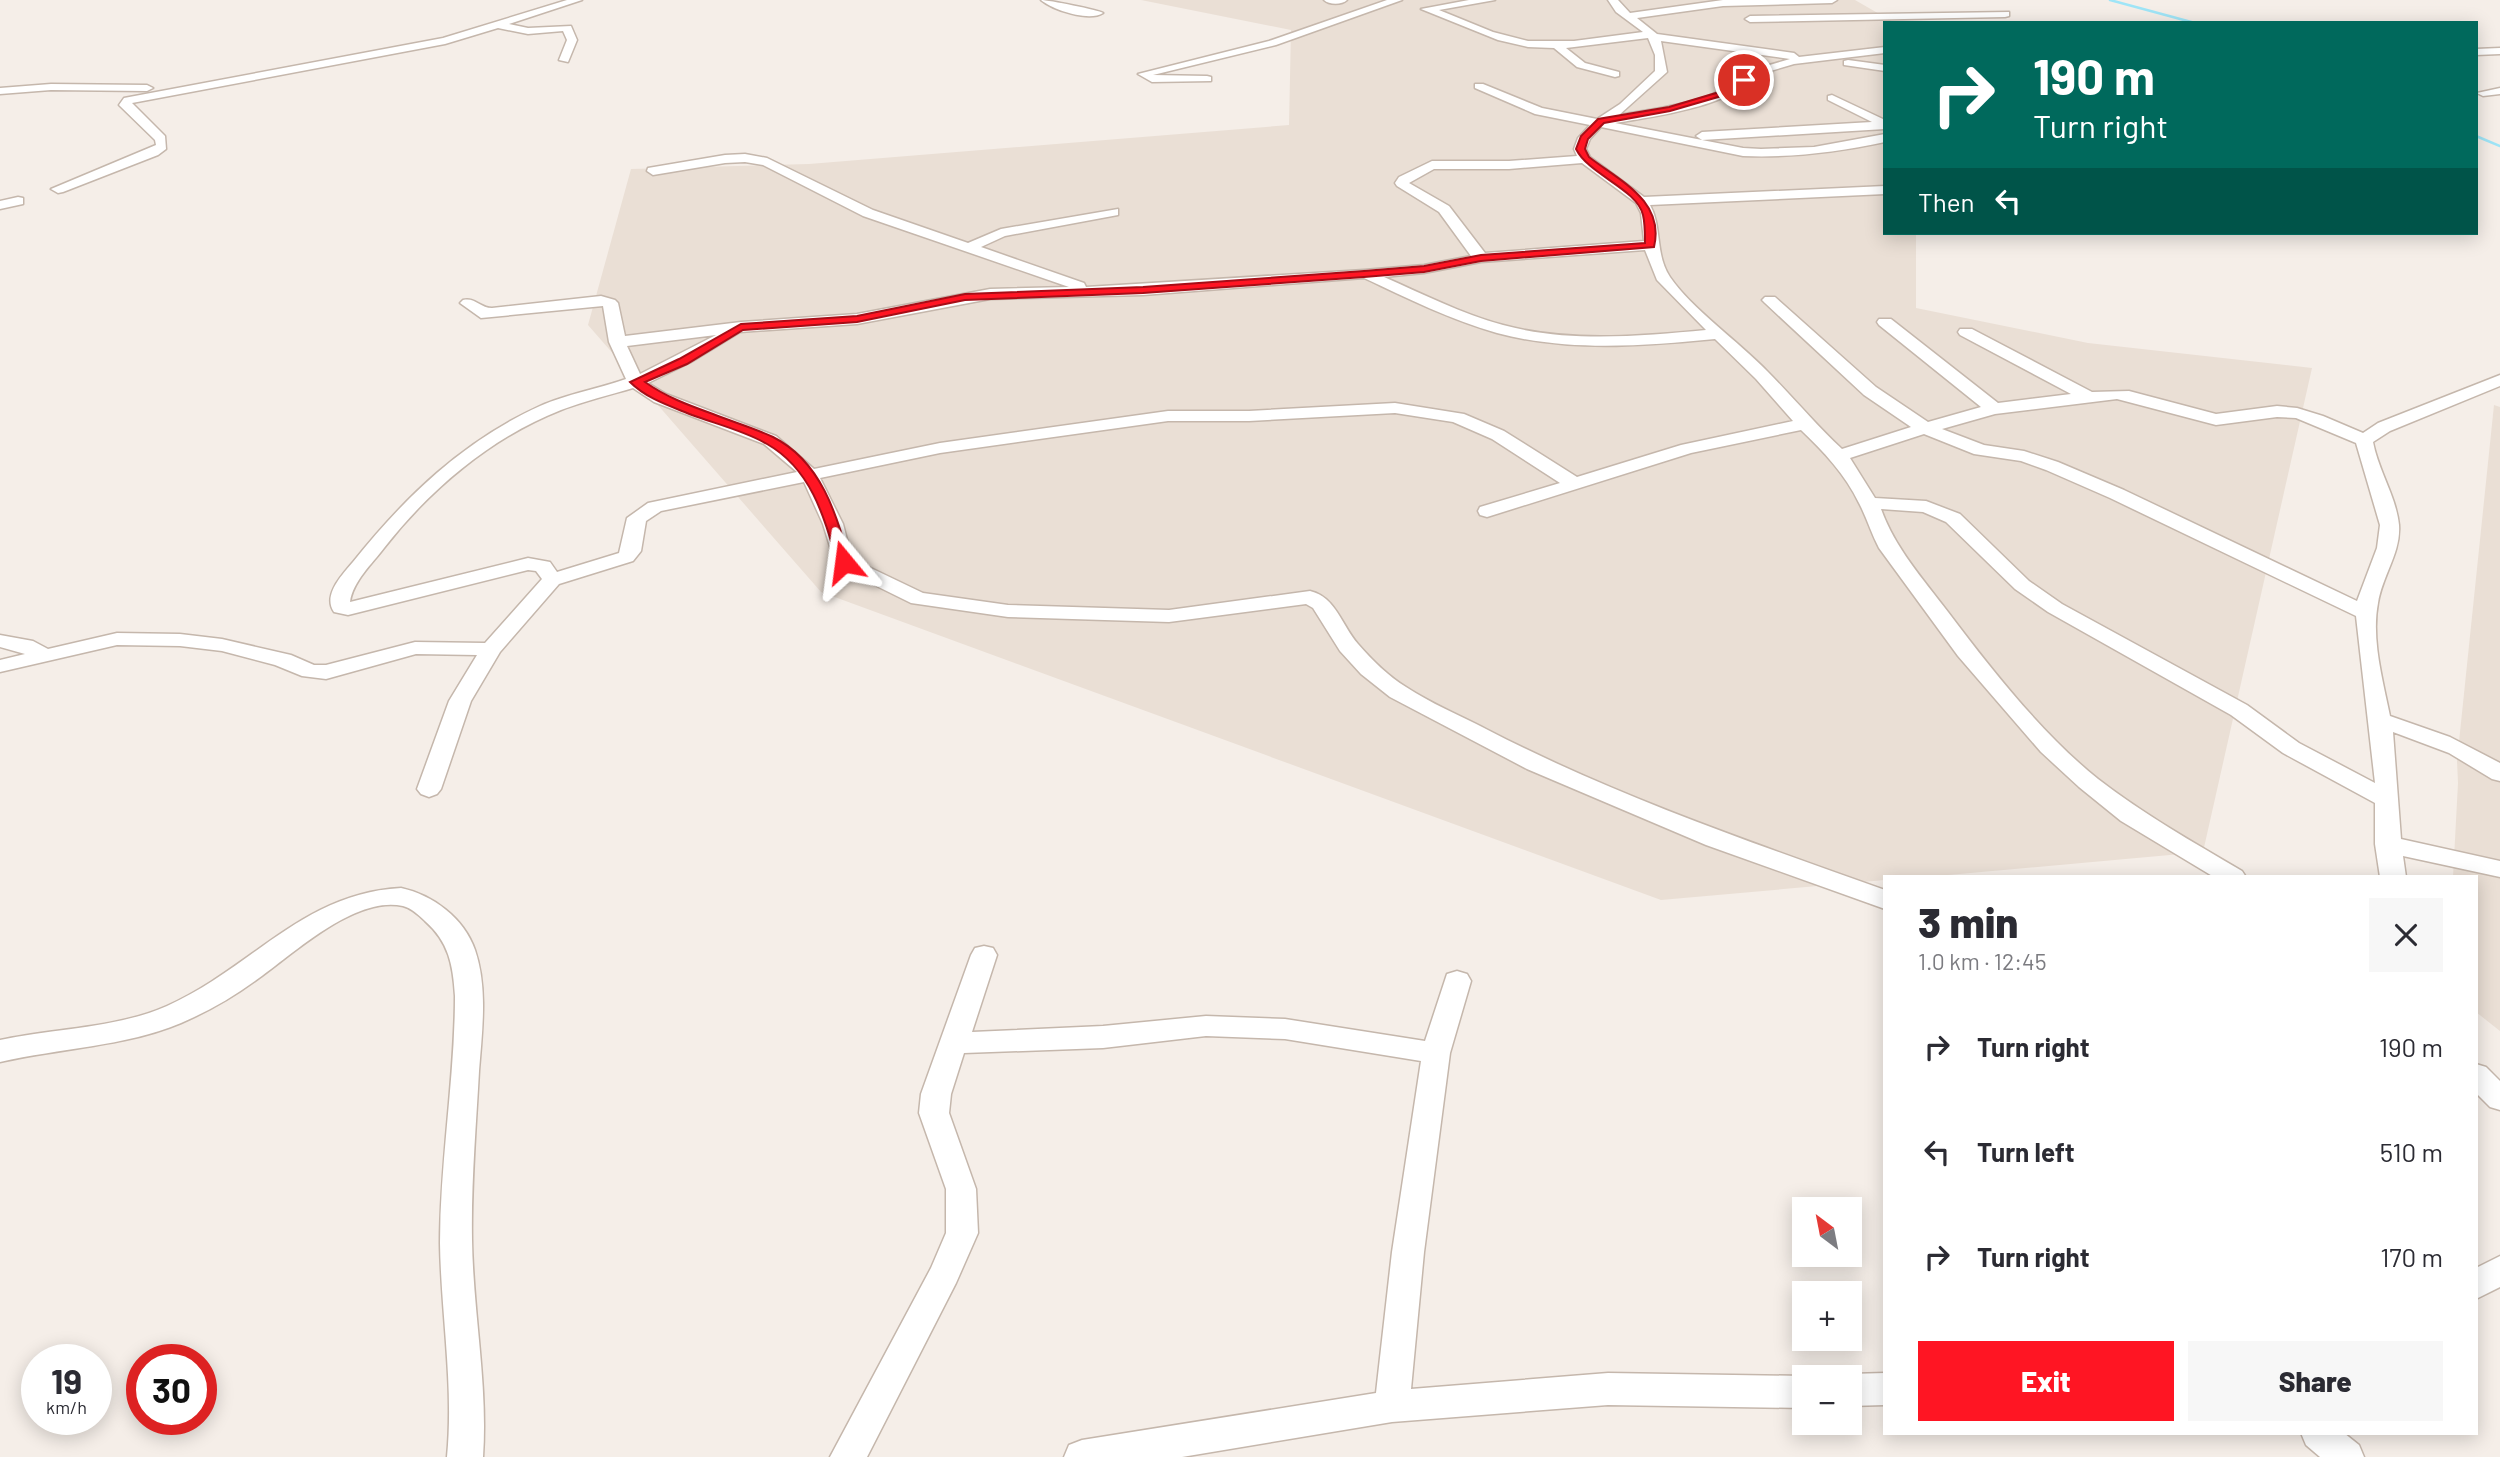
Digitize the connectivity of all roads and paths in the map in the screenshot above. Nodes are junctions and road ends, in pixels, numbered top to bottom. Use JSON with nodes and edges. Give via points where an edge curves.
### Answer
{"nodes":[{"id":1,"x":577,"y":0,"type":"edge"},
{"id":2,"x":1046,"y":0,"type":"edge"},
{"id":3,"x":1329,"y":0,"type":"edge"},
{"id":4,"x":1342,"y":0,"type":"edge"},
{"id":5,"x":1490,"y":0,"type":"edge"},
{"id":6,"x":1613,"y":0,"type":"edge"},
{"id":7,"x":1832,"y":0,"type":"edge"},
{"id":8,"x":1704,"y":6,"type":"junction"},
{"id":9,"x":1411,"y":7,"type":"edge"},
{"id":10,"x":1098,"y":13,"type":"dead end"},
{"id":11,"x":2005,"y":14,"type":"dead end"},
{"id":12,"x":1631,"y":16,"type":"junction"},
{"id":13,"x":1750,"y":19,"type":"junction"},
{"id":14,"x":499,"y":25,"type":"junction"},
{"id":15,"x":1756,"y":30,"type":"dead end"},
{"id":16,"x":1653,"y":35,"type":"junction"},
{"id":17,"x":1556,"y":45,"type":"junction"},
{"id":18,"x":1883,"y":50,"type":"edge"},
{"id":19,"x":2500,"y":51,"type":"edge"},
{"id":20,"x":2478,"y":52,"type":"edge"},
{"id":21,"x":1818,"y":58,"type":"junction"},
{"id":22,"x":564,"y":60,"type":"dead end"},
{"id":23,"x":1883,"y":68,"type":"edge"},
{"id":24,"x":1615,"y":74,"type":"dead end"},
{"id":25,"x":1207,"y":79,"type":"dead end"},
{"id":26,"x":1479,"y":86,"type":"dead end"},
{"id":27,"x":0,"y":91,"type":"edge"},
{"id":28,"x":167,"y":91,"type":"junction"},
{"id":29,"x":2500,"y":91,"type":"edge"},
{"id":30,"x":2483,"y":93,"type":"dead end"},
{"id":31,"x":1832,"y":98,"type":"dead end"},
{"id":32,"x":1883,"y":107,"type":"edge"},
{"id":33,"x":1864,"y":112,"type":"junction"},
{"id":34,"x":1599,"y":123,"type":"junction"},
{"id":35,"x":1883,"y":124,"type":"edge"},
{"id":36,"x":1883,"y":125,"type":"edge"},
{"id":37,"x":1660,"y":138,"type":"junction"},
{"id":38,"x":1883,"y":140,"type":"edge"},
{"id":39,"x":1585,"y":159,"type":"junction"},
{"id":40,"x":653,"y":171,"type":"dead end"},
{"id":41,"x":58,"y":188,"type":"dead end"},
{"id":42,"x":1883,"y":190,"type":"edge"},
{"id":43,"x":18,"y":201,"type":"dead end"},
{"id":44,"x":1641,"y":201,"type":"junction"},
{"id":45,"x":0,"y":205,"type":"edge"},
{"id":46,"x":1113,"y":212,"type":"dead end"},
{"id":47,"x":1651,"y":245,"type":"junction"},
{"id":48,"x":971,"y":247,"type":"junction"},
{"id":49,"x":1481,"y":258,"type":"junction"},
{"id":50,"x":1364,"y":274,"type":"junction"},
{"id":51,"x":1095,"y":292,"type":"junction"},
{"id":52,"x":1770,"y":300,"type":"dead end"},
{"id":53,"x":468,"y":303,"type":"dead end"},
{"id":54,"x":1885,"y":322,"type":"dead end"},
{"id":55,"x":741,"y":327,"type":"junction"},
{"id":56,"x":1966,"y":332,"type":"dead end"},
{"id":57,"x":1720,"y":334,"type":"junction"},
{"id":58,"x":617,"y":342,"type":"junction"},
{"id":59,"x":2500,"y":380,"type":"edge"},
{"id":60,"x":636,"y":382,"type":"junction"},
{"id":61,"x":2087,"y":396,"type":"junction"},
{"id":62,"x":1994,"y":409,"type":"junction"},
{"id":63,"x":1805,"y":424,"type":"junction"},
{"id":64,"x":1925,"y":428,"type":"junction"},
{"id":65,"x":2364,"y":440,"type":"junction"},
{"id":66,"x":1839,"y":456,"type":"junction"},
{"id":67,"x":809,"y":474,"type":"junction"},
{"id":68,"x":1576,"y":485,"type":"junction"},
{"id":69,"x":1869,"y":503,"type":"junction"},
{"id":70,"x":1487,"y":511,"type":"dead end"},
{"id":71,"x":552,"y":580,"type":"junction"},
{"id":72,"x":2365,"y":613,"type":"junction"},
{"id":73,"x":0,"y":641,"type":"edge"},
{"id":74,"x":491,"y":649,"type":"junction"},
{"id":75,"x":44,"y":655,"type":"junction"},
{"id":76,"x":0,"y":666,"type":"edge"},
{"id":77,"x":2379,"y":720,"type":"junction"},
{"id":78,"x":2500,"y":774,"type":"edge"},
{"id":79,"x":429,"y":789,"type":"dead end"},
{"id":80,"x":2387,"y":799,"type":"junction"},
{"id":81,"x":2387,"y":844,"type":"junction"},
{"id":82,"x":2500,"y":869,"type":"edge"},
{"id":83,"x":2230,"y":875,"type":"edge"},
{"id":84,"x":2393,"y":875,"type":"edge"},
{"id":85,"x":1883,"y":900,"type":"edge"},
{"id":86,"x":984,"y":955,"type":"dead end"},
{"id":87,"x":1457,"y":981,"type":"dead end"},
{"id":88,"x":955,"y":1043,"type":"junction"},
{"id":89,"x":0,"y":1051,"type":"edge"},
{"id":90,"x":1436,"y":1053,"type":"junction"},
{"id":91,"x":2478,"y":1077,"type":"edge"},
{"id":92,"x":2500,"y":1099,"type":"edge"},
{"id":93,"x":2500,"y":1270,"type":"edge"},
{"id":94,"x":2478,"y":1284,"type":"edge"},
{"id":95,"x":1883,"y":1389,"type":"edge"},
{"id":96,"x":1862,"y":1390,"type":"edge"},
{"id":97,"x":1792,"y":1392,"type":"edge"},
{"id":98,"x":1392,"y":1406,"type":"junction"},
{"id":99,"x":2320,"y":1435,"type":"edge"},
{"id":100,"x":466,"y":1457,"type":"edge"},
{"id":101,"x":848,"y":1457,"type":"edge"},
{"id":102,"x":1082,"y":1457,"type":"edge"},
{"id":103,"x":2346,"y":1457,"type":"edge"}],
"edges":[{"from":1,"to":14,"type":"street"},
{"from":2,"to":10,"type":"street","via":[[1063,9]]},
{"from":3,"to":4,"type":"street"},
{"from":5,"to":9,"type":"street"},
{"from":6,"to":12,"type":"street"},
{"from":7,"to":8,"type":"street"},
{"from":8,"to":12,"type":"street"},
{"from":8,"to":13,"type":"street"},
{"from":9,"to":17,"type":"street","via":[[1497,37]]},
{"from":9,"to":25,"type":"street","via":[[1383,7],[1272,43],[1144,74],[1152,79]]},
{"from":11,"to":13,"type":"street"},
{"from":12,"to":16,"type":"street"},
{"from":13,"to":15,"type":"street"},
{"from":14,"to":22,"type":"street","via":[[528,31],[567,27],[572,40]]},
{"from":14,"to":28,"type":"street","via":[[445,41]]},
{"from":16,"to":17,"type":"street"},
{"from":16,"to":21,"type":"street","via":[[1762,46]]},
{"from":16,"to":34,"type":"street","via":[[1661,66],[1658,77]]},
{"from":17,"to":24,"type":"street","via":[[1581,65]]},
{"from":18,"to":21,"type":"street"},
{"from":19,"to":20,"type":"street"},
{"from":21,"to":23,"type":"street"},
{"from":21,"to":34,"type":"street","via":[[1750,72],[1738,87],[1670,109]]},
{"from":26,"to":34,"type":"street","via":[[1525,107]]},
{"from":27,"to":28,"type":"street","via":[[73,86]]},
{"from":28,"to":41,"type":"street","via":[[124,103],[161,139],[162,146]]},
{"from":29,"to":30,"type":"street"},
{"from":31,"to":33,"type":"street"},
{"from":32,"to":33,"type":"street"},
{"from":33,"to":35,"type":"street"},
{"from":34,"to":37,"type":"street"},
{"from":34,"to":39,"type":"street","via":[[1581,144]]},
{"from":36,"to":37,"type":"street"},
{"from":37,"to":38,"type":"street","via":[[1774,155]]},
{"from":39,"to":44,"type":"street"},
{"from":39,"to":49,"type":"street","via":[[1432,165],[1404,180],[1405,186],[1444,209]]},
{"from":40,"to":48,"type":"street","via":[[725,159],[767,162],[868,213]]},
{"from":42,"to":44,"type":"street"},
{"from":43,"to":45,"type":"street"},
{"from":44,"to":47,"type":"street","via":[[1648,213]]},
{"from":46,"to":48,"type":"street","via":[[1001,233]]},
{"from":47,"to":49,"type":"street"},
{"from":47,"to":57,"type":"street","via":[[1662,277]]},
{"from":48,"to":51,"type":"street"},
{"from":49,"to":50,"type":"street"},
{"from":50,"to":51,"type":"street"},
{"from":50,"to":57,"type":"street","via":[[1521,334],[1614,343]]},
{"from":51,"to":55,"type":"street","via":[[990,294],[857,319]]},
{"from":52,"to":64,"type":"street","via":[[1870,391]]},
{"from":53,"to":58,"type":"street","via":[[481,313],[492,313],[606,301]]},
{"from":54,"to":62,"type":"street"},
{"from":55,"to":58,"type":"street"},
{"from":55,"to":60,"type":"street"},
{"from":56,"to":61,"type":"street"},
{"from":57,"to":63,"type":"street"},
{"from":58,"to":60,"type":"street"},
{"from":59,"to":65,"type":"street","via":[[2384,426]]},
{"from":60,"to":67,"type":"street","via":[[695,414],[770,440]]},
{"from":60,"to":71,"type":"street","via":[[544,411],[476,450],[389,526],[352,577],[339,604],[348,610],[528,564],[543,566]]},
{"from":61,"to":62,"type":"street"},
{"from":61,"to":65,"type":"street","via":[[2135,396],[2225,421],[2286,411]]},
{"from":62,"to":64,"type":"street"},
{"from":63,"to":66,"type":"street"},
{"from":63,"to":68,"type":"street","via":[[1687,449]]},
{"from":64,"to":66,"type":"street"},
{"from":64,"to":72,"type":"street","via":[[1980,450],[2024,456],[2063,470]]},
{"from":65,"to":72,"type":"street","via":[[2386,503],[2389,539]]},
{"from":66,"to":69,"type":"street"},
{"from":67,"to":68,"type":"street","via":[[940,448],[1168,416],[1395,408],[1458,418],[1498,435]]},
{"from":67,"to":71,"type":"street","via":[[647,510],[637,518],[626,558]]},
{"from":67,"to":85,"type":"street","via":[[833,524],[844,562],[918,599],[1008,611],[1170,616],[1310,597],[1321,604],[1369,669],[1398,692],[1535,764],[1715,839]]},
{"from":68,"to":70,"type":"street"},
{"from":69,"to":80,"type":"street","via":[[1926,507],[1953,518],[2022,585],[2055,608],[2239,710],[2291,748]]},
{"from":69,"to":83,"type":"street","via":[[1880,533],[1966,652],[2049,747],[2130,814]]},
{"from":71,"to":74,"type":"street"},
{"from":72,"to":77,"type":"street"},
{"from":73,"to":75,"type":"street"},
{"from":74,"to":75,"type":"street","via":[[415,648],[326,672],[222,645],[180,640],[117,639]]},
{"from":74,"to":79,"type":"street","via":[[460,701]]},
{"from":75,"to":76,"type":"street"},
{"from":77,"to":78,"type":"street","via":[[2449,744]]},
{"from":77,"to":80,"type":"street"},
{"from":80,"to":81,"type":"street"},
{"from":81,"to":82,"type":"street"},
{"from":81,"to":84,"type":"street"},
{"from":86,"to":88,"type":"street"},
{"from":87,"to":90,"type":"street"},
{"from":88,"to":90,"type":"street","via":[[1103,1037],[1206,1026],[1285,1029]]},
{"from":88,"to":101,"type":"street","via":[[936,1094],[934,1113],[961,1189],[962,1233]]},
{"from":89,"to":100,"type":"street","via":[[148,1024],[200,1002],[323,916],[345,907],[403,897],[433,912],[461,948],[470,999],[457,1268]]},
{"from":90,"to":98,"type":"street"},
{"from":91,"to":92,"type":"street"},
{"from":93,"to":94,"type":"street"},
{"from":95,"to":96,"type":"street"},
{"from":97,"to":98,"type":"street","via":[[1608,1389]]},
{"from":98,"to":102,"type":"street"},
{"from":99,"to":103,"type":"street"}]}
